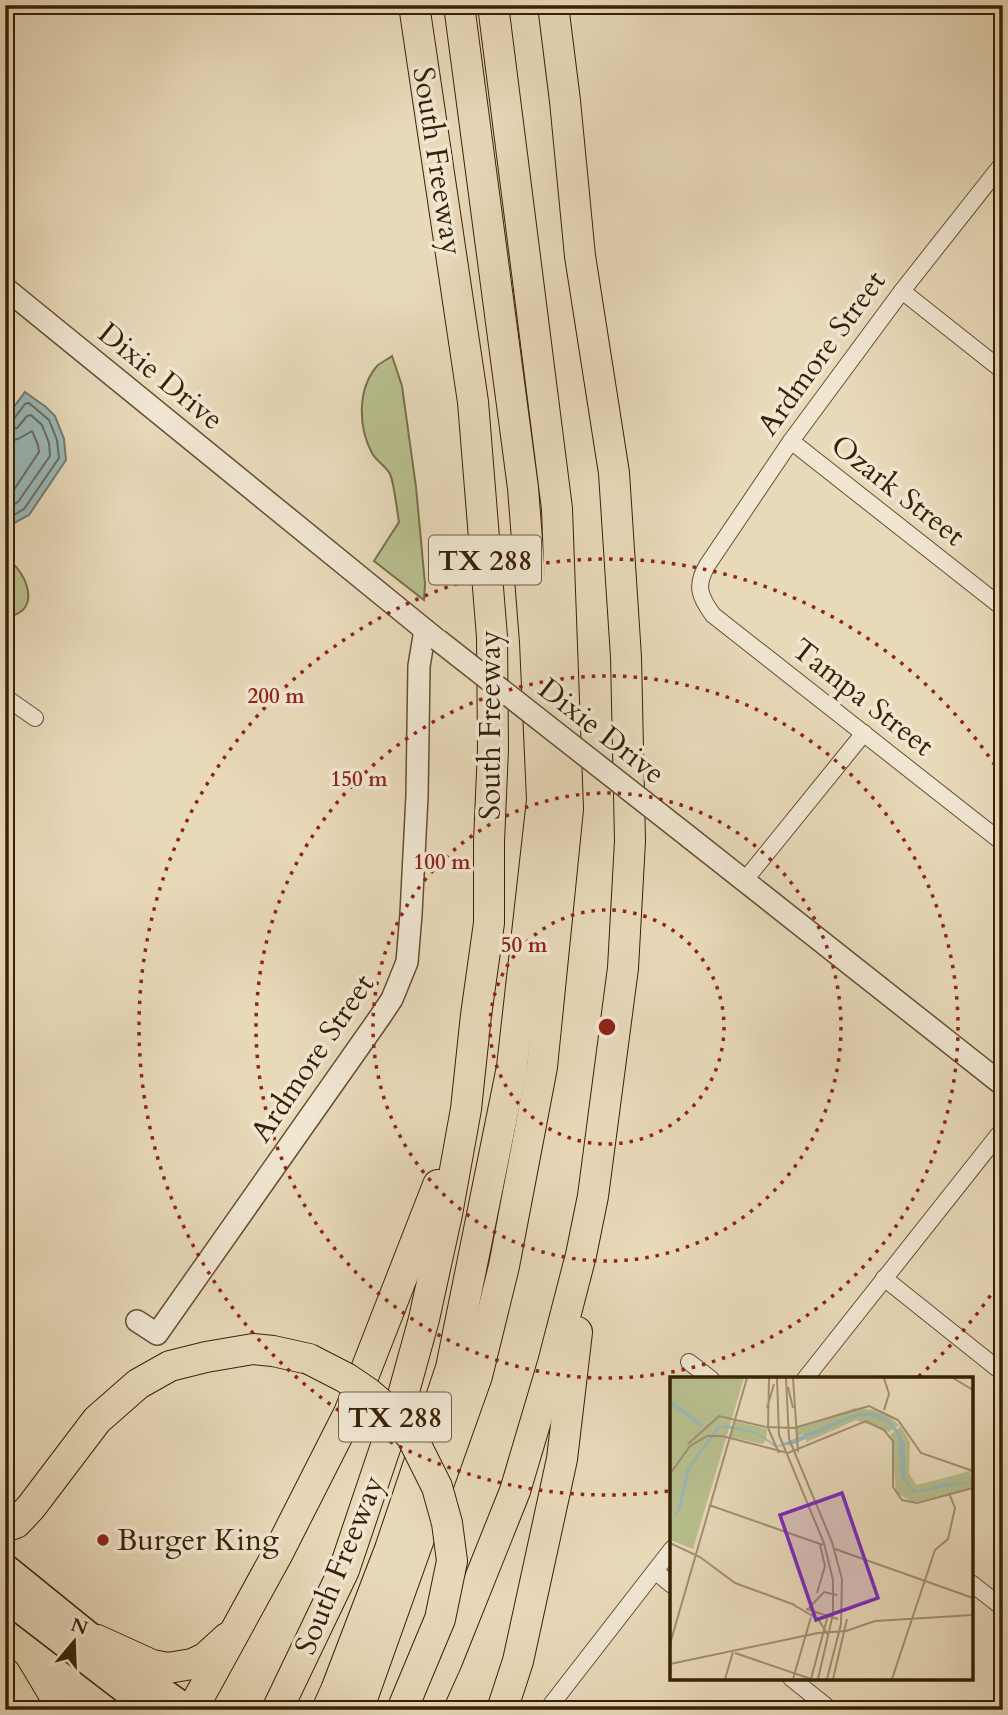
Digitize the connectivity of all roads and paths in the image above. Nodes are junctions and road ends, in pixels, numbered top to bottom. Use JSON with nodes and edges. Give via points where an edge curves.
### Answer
{"nodes":[{"id":1,"x":414,"y":5,"type":"edge"},
{"id":2,"x":458,"y":5,"type":"edge"},
{"id":3,"x":493,"y":5,"type":"edge"},
{"id":4,"x":553,"y":5,"type":"edge"},
{"id":5,"x":560,"y":5,"type":"edge"},
{"id":6,"x":565,"y":101,"type":"junction"},
{"id":7,"x":1003,"y":163,"type":"edge"},
{"id":8,"x":5,"y":288,"type":"edge"},
{"id":9,"x":902,"y":292,"type":"junction"},
{"id":10,"x":1003,"y":372,"type":"edge"},
{"id":11,"x":792,"y":441,"type":"junction"},
{"id":12,"x":700,"y":586,"type":"joint"},
{"id":13,"x":1003,"y":608,"type":"edge"},
{"id":14,"x":432,"y":635,"type":"junction"},
{"id":15,"x":5,"y":697,"type":"edge"},
{"id":16,"x":35,"y":718,"type":"dead end"},
{"id":17,"x":864,"y":733,"type":"junction"},
{"id":18,"x":1003,"y":843,"type":"edge"},
{"id":19,"x":745,"y":880,"type":"junction"},
{"id":20,"x":1003,"y":1085,"type":"edge"},
{"id":21,"x":466,"y":1109,"type":"junction"},
{"id":22,"x":1003,"y":1129,"type":"edge"},
{"id":23,"x":593,"y":1196,"type":"junction"},
{"id":24,"x":884,"y":1278,"type":"junction"},
{"id":25,"x":137,"y":1321,"type":"dead end"},
{"id":26,"x":689,"y":1362,"type":"dead end"},
{"id":27,"x":1003,"y":1373,"type":"edge"},
{"id":28,"x":708,"y":1377,"type":"edge"},
{"id":29,"x":807,"y":1377,"type":"edge"},
{"id":30,"x":5,"y":1527,"type":"edge"},
{"id":31,"x":670,"y":1552,"type":"edge"},
{"id":32,"x":5,"y":1567,"type":"edge"},
{"id":33,"x":655,"y":1572,"type":"junction"},
{"id":34,"x":670,"y":1583,"type":"edge"},
{"id":35,"x":973,"y":1585,"type":"edge"},
{"id":36,"x":5,"y":1598,"type":"edge"},
{"id":37,"x":1003,"y":1608,"type":"edge"},
{"id":38,"x":238,"y":1628,"type":"junction"},
{"id":39,"x":97,"y":1640,"type":"junction"},
{"id":40,"x":5,"y":1672,"type":"edge"},
{"id":41,"x":111,"y":1679,"type":"junction"},
{"id":42,"x":794,"y":1680,"type":"edge"},
{"id":43,"x":27,"y":1710,"type":"edge"},
{"id":44,"x":135,"y":1710,"type":"edge"},
{"id":45,"x":151,"y":1710,"type":"edge"},
{"id":46,"x":191,"y":1710,"type":"edge"},
{"id":47,"x":277,"y":1710,"type":"edge"},
{"id":48,"x":327,"y":1710,"type":"edge"},
{"id":49,"x":358,"y":1710,"type":"edge"},
{"id":50,"x":402,"y":1710,"type":"edge"},
{"id":51,"x":425,"y":1710,"type":"edge"},
{"id":52,"x":502,"y":1710,"type":"edge"},
{"id":53,"x":547,"y":1710,"type":"edge"},
{"id":54,"x":831,"y":1710,"type":"edge"}],
"edges":[{"from":1,"to":21,"type":"highway","name":"South Freeway","number":"TX 288","via":[[473,402],[492,637],[489,923]]},
{"from":2,"to":48,"type":"highway","via":[[523,488],[536,642],[541,800],[512,1067],[451,1367],[390,1549]]},
{"from":3,"to":49,"type":"highway","via":[[557,509],[568,809],[542,1068],[504,1266],[477,1376]]},
{"from":4,"to":6,"type":"highway"},
{"from":5,"to":6,"type":"highway"},
{"from":6,"to":23,"type":"highway","via":[[580,256],[614,473],[626,657],[630,841],[623,968]]},
{"from":7,"to":9,"type":"street","name":"Ardmore Street"},
{"from":8,"to":14,"type":"street","name":"Dixie Drive"},
{"from":9,"to":10,"type":"street"},
{"from":9,"to":11,"type":"street","name":"Ardmore Street"},
{"from":11,"to":12,"type":"street","name":"Ardmore Street","via":[[702,573]]},
{"from":11,"to":13,"type":"street","name":"Ozark Street"},
{"from":12,"to":17,"type":"street","name":"Tampa Street","via":[[713,615]]},
{"from":14,"to":19,"type":"street","name":"Dixie Drive","bridge":true},
{"from":14,"to":25,"type":"street","name":"Ardmore Street","via":[[419,666],[411,914],[407,962],[400,982],[380,1017],[156,1334]]},
{"from":15,"to":16,"type":"street"},
{"from":17,"to":18,"type":"street","name":"Tampa Street"},
{"from":17,"to":19,"type":"street"},
{"from":19,"to":20,"type":"street","name":"Dixie Drive"},
{"from":21,"to":38,"type":"highway","via":[[349,1413]]},
{"from":21,"to":47,"type":"highway","name":"South Freeway","number":"TX 288","via":[[424,1319],[403,1395],[344,1570]]},
{"from":22,"to":24,"type":"street"},
{"from":23,"to":51,"type":"highway","via":[[559,1339],[515,1491]]},
{"from":23,"to":52,"type":"highway","via":[[562,1459],[518,1661]]},
{"from":24,"to":27,"type":"street"},
{"from":24,"to":29,"type":"street"},
{"from":26,"to":28,"type":"street"},
{"from":30,"to":50,"type":"highway","bridge":true,"via":[[31,1507],[97,1420],[138,1384],[170,1366],[253,1349],[309,1359],[346,1378],[387,1410],[412,1437],[438,1487],[452,1561],[440,1619]]},
{"from":31,"to":33,"type":"street"},
{"from":32,"to":39,"type":"main road"},
{"from":33,"to":34,"type":"street"},
{"from":33,"to":53,"type":"street"},
{"from":35,"to":37,"type":"street"},
{"from":36,"to":41,"type":"main road"},
{"from":38,"to":39,"type":"highway","via":[[205,1658],[168,1668]]},
{"from":38,"to":46,"type":"highway"},
{"from":39,"to":46,"type":"main road"},
{"from":40,"to":43,"type":"highway"},
{"from":41,"to":44,"type":"main road"},
{"from":41,"to":45,"type":"main road"},
{"from":42,"to":54,"type":"street"}]}
